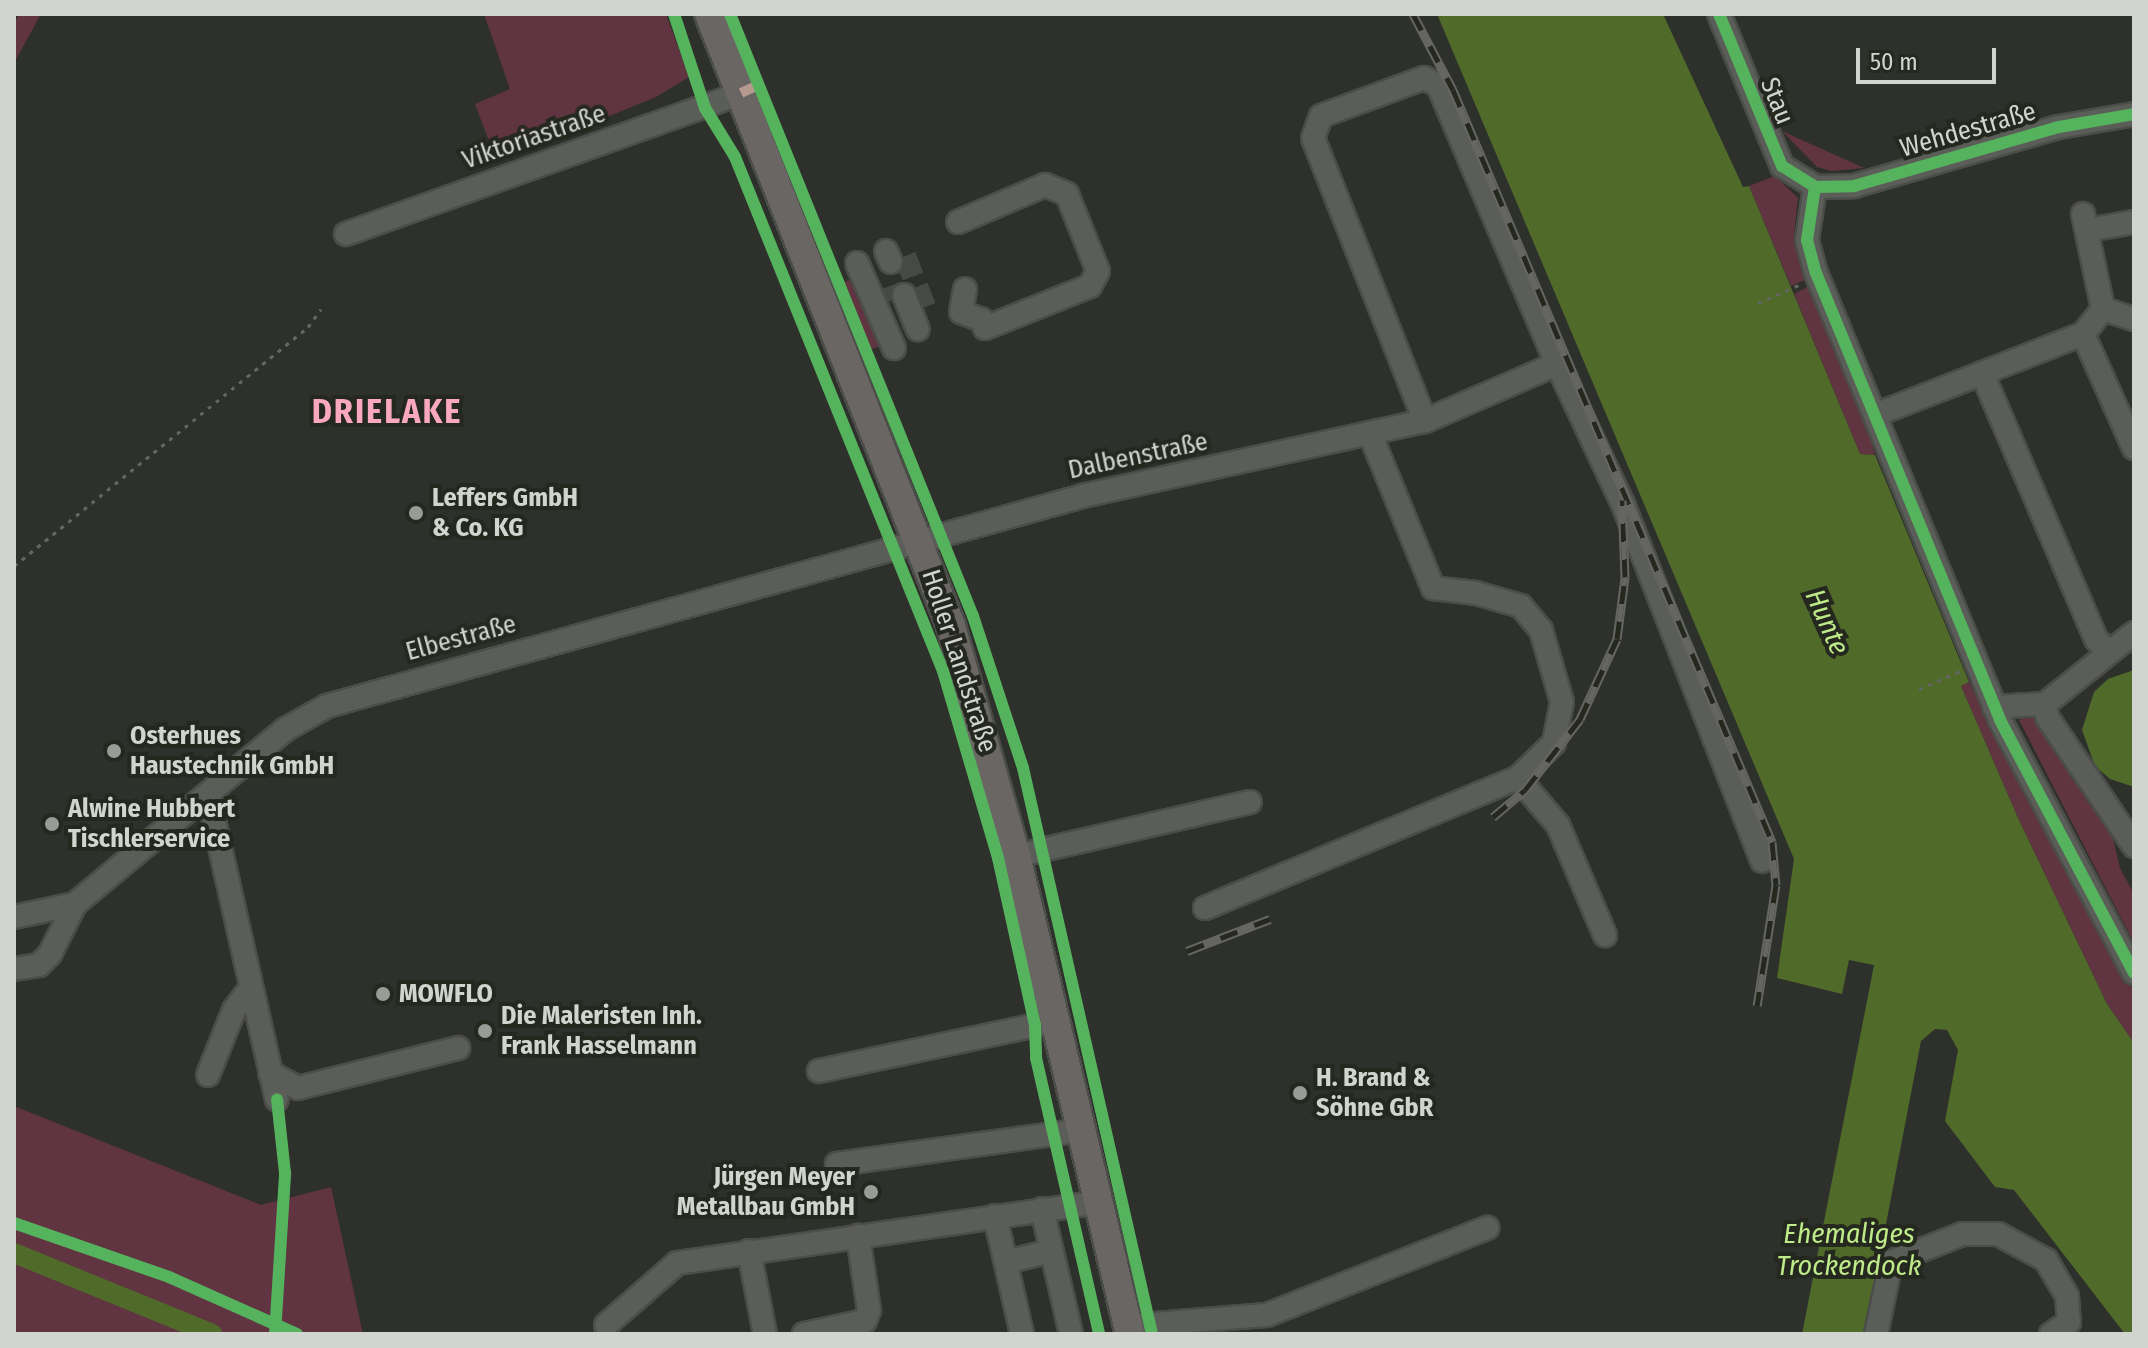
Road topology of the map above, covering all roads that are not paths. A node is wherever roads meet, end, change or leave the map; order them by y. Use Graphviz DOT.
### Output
graph roads {
  1 [pos="709,14"];
  2 [pos="1719,14"];
  3 [pos="741,93"];
  4 [pos="2134,114"];
  5 [pos="1815,187"];
  6 [pos="958,222"];
  7 [pos="2134,222"];
  8 [pos="346,234"];
  9 [pos="884,257"];
  10 [pos="898,297"];
  11 [pos="971,303"];
  12 [pos="2103,309"];
  13 [pos="2134,319"];
  14 [pos="2083,334"];
  15 [pos="1557,364"];
  16 [pos="1982,373"];
  17 [pos="1875,415"];
  18 [pos="1425,421"];
  19 [pos="1370,434"];
  20 [pos="2134,448"];
  21 [pos="920,542"];
  22 [pos="2134,633"];
  23 [pos="2109,652"];
  24 [pos="2045,704"];
  25 [pos="1994,707"];
  26 [pos="1518,778"];
  27 [pos="208,794"];
  28 [pos="1250,802"];
  29 [pos="2134,846"];
  30 [pos="1016,856"];
  31 [pos="1762,861"];
  32 [pos="75,904"];
  33 [pos="1205,908"];
  34 [pos="14,917"];
  35 [pos="1605,935"];
  36 [pos="14,969"];
  37 [pos="2134,973"];
  38 [pos="249,990"];
  39 [pos="1056,1021"];
  40 [pos="458,1048"];
  41 [pos="819,1071"];
  42 [pos="270,1073"];
  43 [pos="208,1075"];
  44 [pos="277,1099"];
  45 [pos="1083,1130"];
  46 [pos="837,1164"];
  47 [pos="1101,1202"];
  48 [pos="1042,1209"];
  49 [pos="995,1216"];
  50 [pos="1487,1228"];
  51 [pos="858,1236"];
  52 [pos="749,1251"];
  53 [pos="1051,1251"];
  54 [pos="1006,1262"];
  55 [pos="606,1325"];
  56 [pos="1130,1330"];
  57 [pos="765,1334"];
  58 [pos="804,1334"];
  59 [pos="1022,1334"];
  60 [pos="1071,1334"];
  61 [pos="1876,1334"];
  62 [pos="2051,1334"];
  1 -- 3 [label="main road, Holler Landstraße"];
  2 -- 5 [label="street, Stau"];
  3 -- 8 [label="street, Viktoriastraße"];
  3 -- 21 [label="main road, Holler Landstraße"];
  4 -- 5 [label="street, Wehdestraße"];
  5 -- 17 [label="street"];
  6 -- 11 [label="street"];
  7 -- 12 [label="street"];
  9 -- 10 [label="street"];
  12 -- 13 [label="street"];
  12 -- 14 [label="street"];
  14 -- 16 [label="street"];
  14 -- 20 [label="street"];
  15 -- 18 [label="street, Dalbenstraße"];
  15 -- 18 [label="street"];
  15 -- 31 [label="street"];
  16 -- 17 [label="street"];
  16 -- 23 [label="street"];
  17 -- 25 [label="street"];
  18 -- 19 [label="street, Dalbenstraße"];
  19 -- 21 [label="street, Dalbenstraße"];
  19 -- 26 [label="street"];
  21 -- 27 [label="street, Elbestraße"];
  21 -- 30 [label="main road, Holler Landstraße"];
  22 -- 23 [label="street"];
  23 -- 24 [label="street"];
  24 -- 25 [label="street"];
  24 -- 29 [label="street"];
  25 -- 37 [label="street"];
  26 -- 33 [label="street"];
  26 -- 35 [label="street"];
  27 -- 32 [label="street, Elbestraße"];
  27 -- 38 [label="street"];
  28 -- 30 [label="street"];
  30 -- 39 [label="main road, Holler Landstraße"];
  32 -- 34 [label="street, Elbestraße"];
  32 -- 36 [label="street, Elbestraße"];
  38 -- 42 [label="street"];
  38 -- 43 [label="street"];
  39 -- 41 [label="street"];
  39 -- 45 [label="main road, Holler Landstraße"];
  40 -- 42 [label="street"];
  42 -- 44 [label="street"];
  45 -- 46 [label="street"];
  45 -- 47 [label="main road, Holler Landstraße"];
  47 -- 48 [label="street"];
  47 -- 56 [label="main road, Holler Landstraße"];
  48 -- 49 [label="street"];
  48 -- 53 [label="street"];
  49 -- 51 [label="street"];
  49 -- 54 [label="street"];
  50 -- 56 [label="street"];
  51 -- 52 [label="street"];
  51 -- 58 [label="street"];
  52 -- 55 [label="street"];
  52 -- 57 [label="street"];
  53 -- 54 [label="street"];
  53 -- 60 [label="street"];
  54 -- 59 [label="street"];
  61 -- 62 [label="street"];
}
